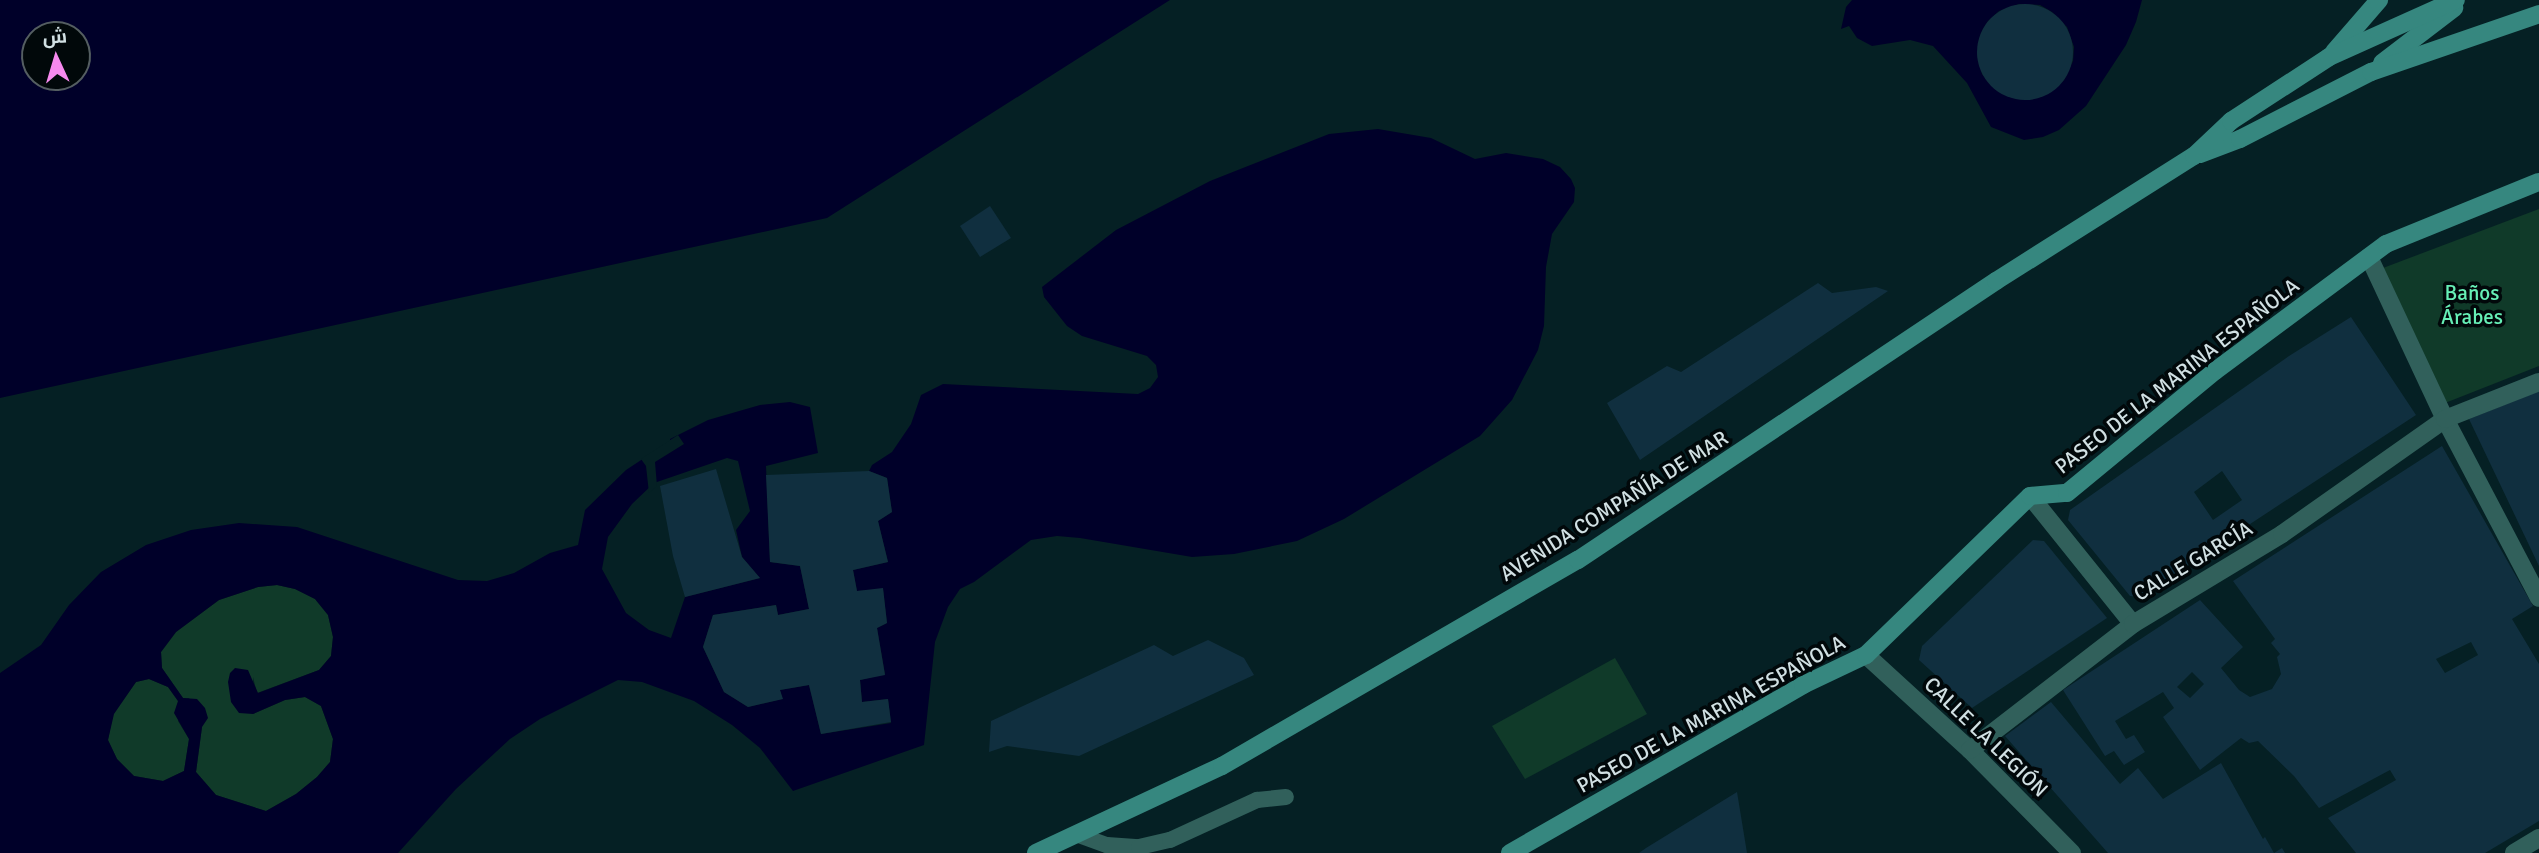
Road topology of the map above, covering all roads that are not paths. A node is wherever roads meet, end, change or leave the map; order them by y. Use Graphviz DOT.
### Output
graph roads {
  1 [pos="2379,0"];
  2 [pos="2456,0"];
  3 [pos="2464,0"];
  4 [pos="2539,14"];
  5 [pos="2329,57"];
  6 [pos="2371,72"];
  7 [pos="2193,156"];
  8 [pos="2539,182"];
  9 [pos="2369,257"];
  10 [pos="2539,382"];
  11 [pos="2445,419"];
  12 [pos="2030,496"];
  13 [pos="2539,598"];
  14 [pos="2133,624"];
  15 [pos="1866,655"];
  16 [pos="1970,750"];
  17 [pos="1286,797"];
  18 [pos="1076,834"];
  19 [pos="2539,838"];
  20 [pos="1036,853"];
  21 [pos="1510,853"];
  22 [pos="2072,853"];
  23 [pos="2514,853"];
  1 -- 5 [label="street"];
  2 -- 5 [label="street, AVENIDA COMPAÑÍA DE MAR"];
  3 -- 6 [label="street"];
  4 -- 6 [label="street, AVENIDA COMPAÑÍA DE MAR"];
  5 -- 7 [label="street, AVENIDA COMPAÑÍA DE MAR"];
  6 -- 7 [label="street, AVENIDA COMPAÑÍA DE MAR"];
  7 -- 18 [label="street, AVENIDA COMPAÑÍA DE MAR"];
  8 -- 9 [label="street, PASEO DE LA MARINA ESPAÑOLA"];
  9 -- 11 [label="street"];
  9 -- 12 [label="street, PASEO DE LA MARINA ESPAÑOLA"];
  10 -- 11 [label="street, CALLE GARCÍA"];
  11 -- 13 [label="street"];
  11 -- 14 [label="street, CALLE GARCÍA"];
  12 -- 14 [label="street"];
  12 -- 15 [label="street, PASEO DE LA MARINA ESPAÑOLA"];
  14 -- 16 [label="street, CALLE GARCÍA"];
  15 -- 16 [label="street, CALLE LA LEGIÓN"];
  15 -- 21 [label="street, PASEO DE LA MARINA ESPAÑOLA"];
  16 -- 22 [label="street, CALLE LA LEGIÓN"];
  17 -- 18 [label="lane"];
  18 -- 20 [label="street, AVENIDA COMPAÑÍA DE MAR"];
  19 -- 23 [label="street"];
}
